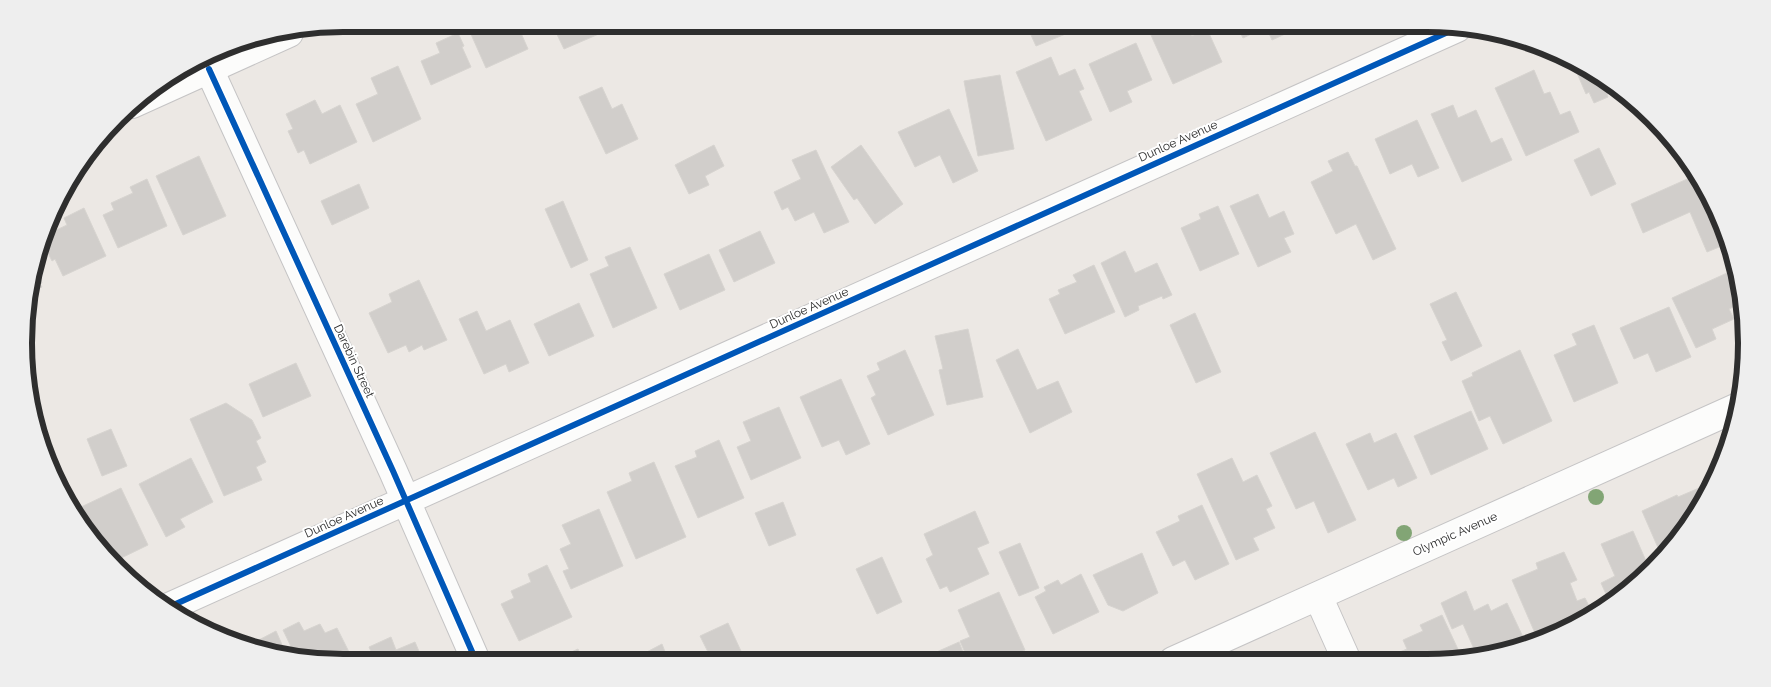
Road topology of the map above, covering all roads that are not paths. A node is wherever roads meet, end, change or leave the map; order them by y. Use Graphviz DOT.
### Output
graph roads {
  1 [pos="1446,33"];
  2 [pos="272,41"];
  3 [pos="209,69"];
  4 [pos="166,89"];
  5 [pos="1732,410"];
  6 [pos="406,502"];
  7 [pos="1318,596"];
  8 [pos="175,604"];
  9 [pos="473,654"];
  10 [pos="1188,654"];
  11 [pos="1344,654"];
  1 -- 6 [label="street, Dunloe Avenue"];
  2 -- 3 [label="street"];
  3 -- 4 [label="street"];
  3 -- 6 [label="street, Darebin Street"];
  5 -- 7 [label="street, Olympic Avenue"];
  6 -- 8 [label="street, Dunloe Avenue"];
  6 -- 9 [label="street, Darebin Street"];
  7 -- 10 [label="street, Olympic Avenue"];
  7 -- 11 [label="street"];
}
